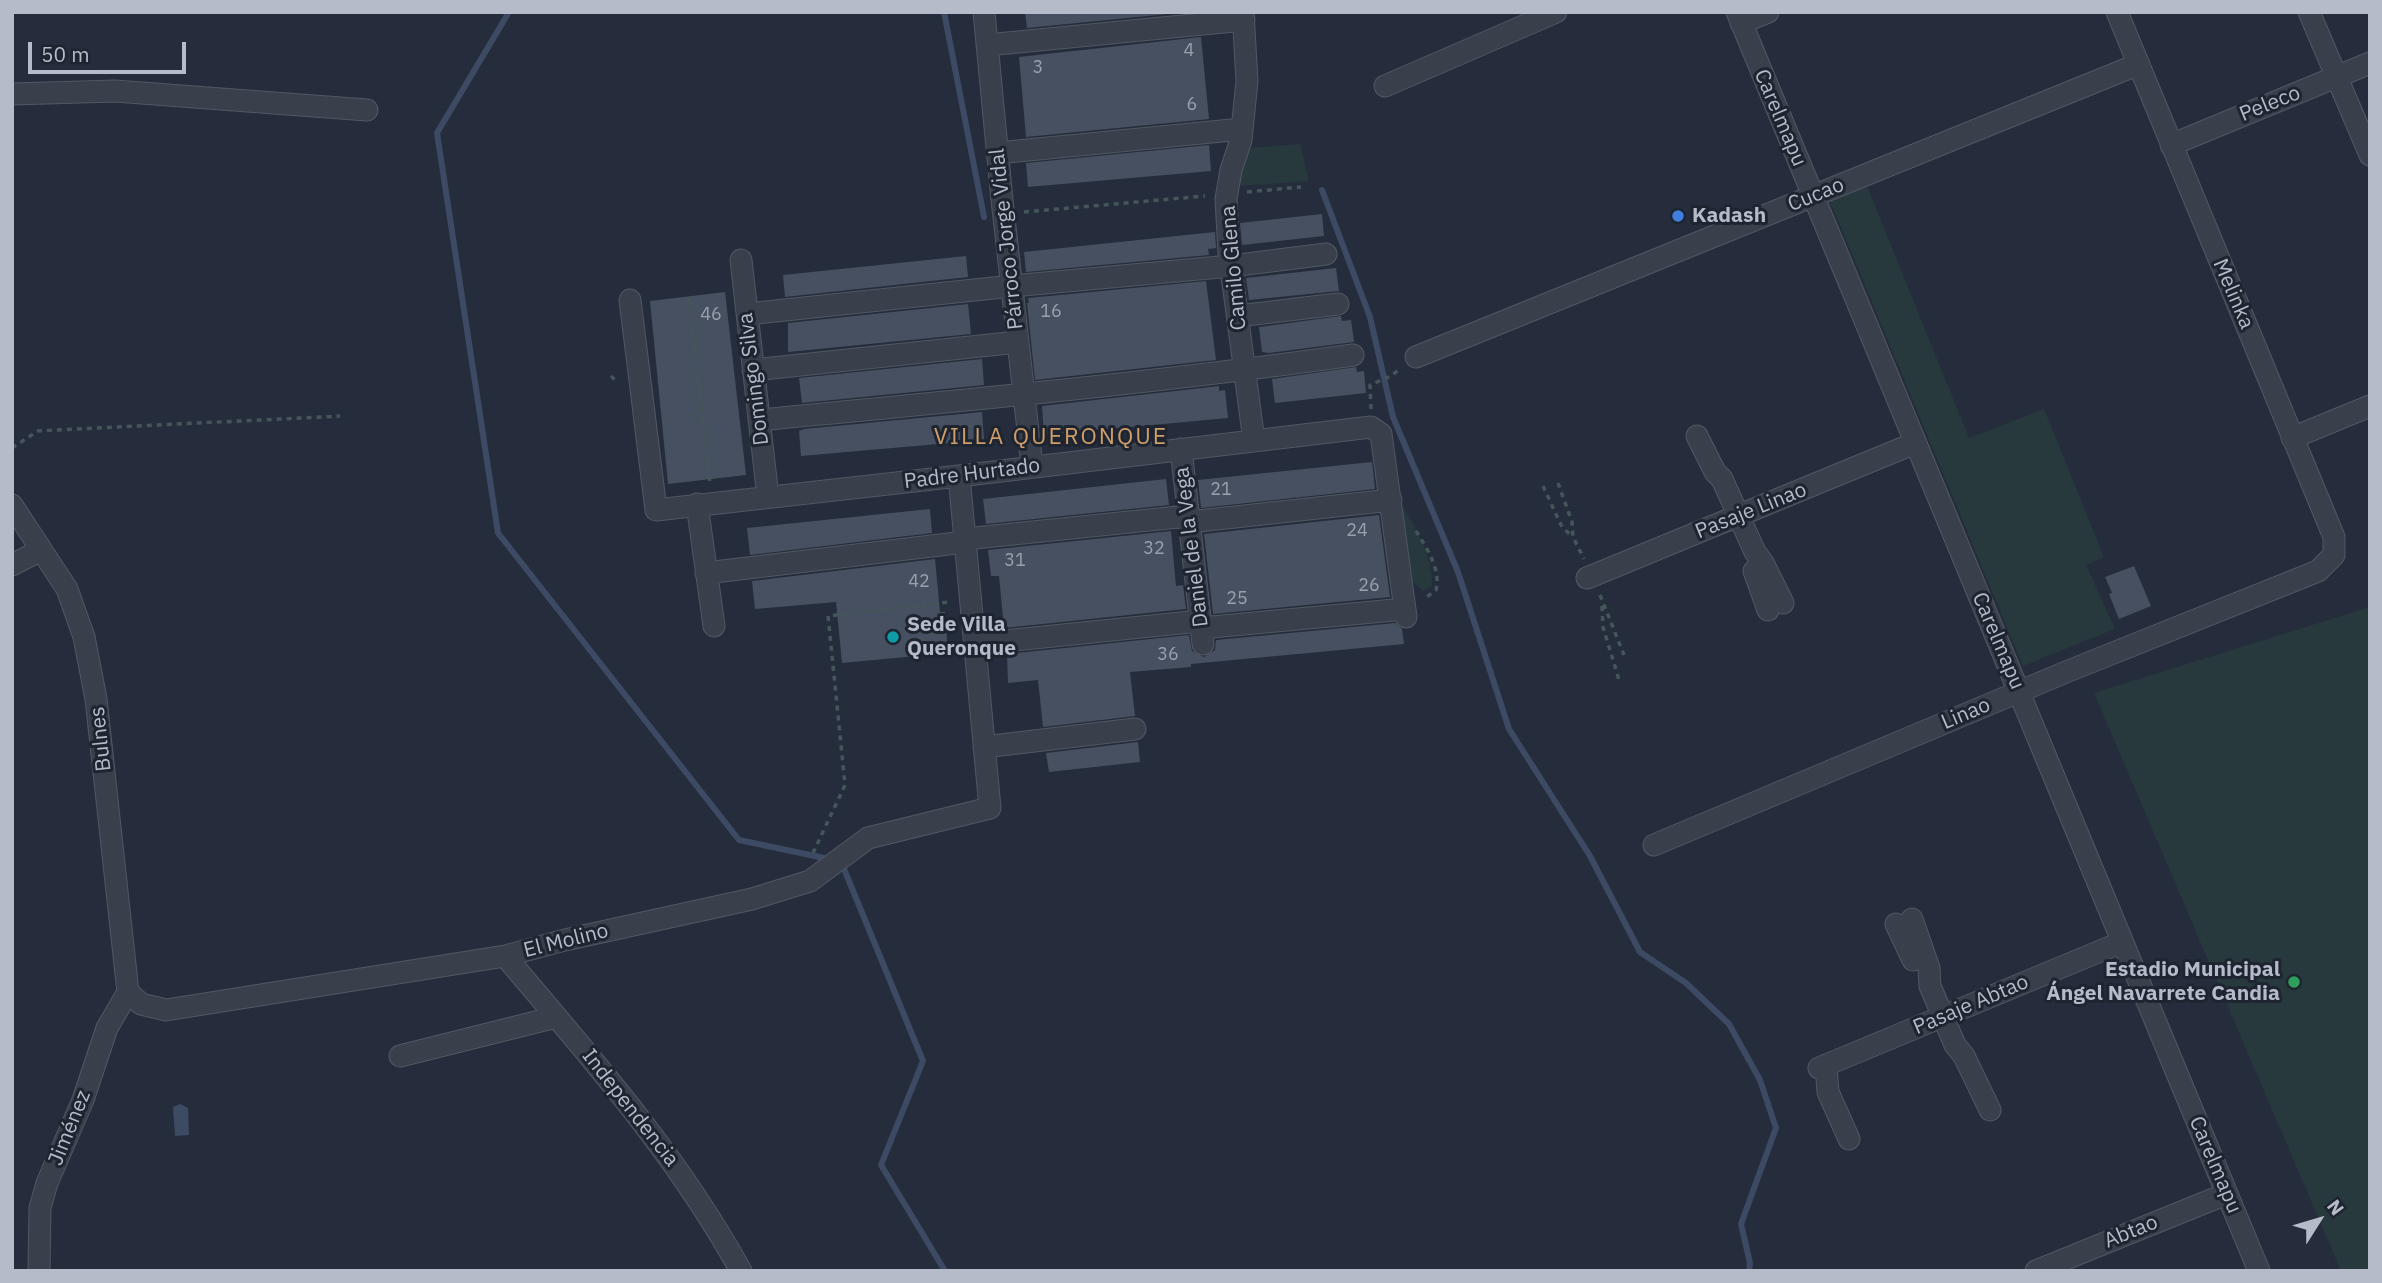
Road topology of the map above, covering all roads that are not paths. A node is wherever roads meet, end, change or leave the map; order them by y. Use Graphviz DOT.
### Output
graph roads {
  1 [pos="984,12"];
  2 [pos="1556,12"];
  3 [pos="1768,12"];
  4 [pos="2117,12"];
  5 [pos="2309,12"];
  6 [pos="2322,12"];
  7 [pos="1244,16"];
  8 [pos="1739,18"];
  9 [pos="987,45"];
  10 [pos="2370,63"];
  11 [pos="2138,64"];
  12 [pos="2342,74"];
  13 [pos="1385,86"];
  14 [pos="12,94"];
  15 [pos="367,110"];
  16 [pos="2370,128"];
  17 [pos="1242,129"];
  18 [pos="2171,145"];
  19 [pos="997,153"];
  20 [pos="2370,155"];
  21 [pos="1813,196"];
  22 [pos="1326,254"];
  23 [pos="741,260"];
  24 [pos="1231,266"];
  25 [pos="1012,286"];
  26 [pos="630,300"];
  27 [pos="1338,304"];
  28 [pos="747,314"];
  29 [pos="1238,316"];
  30 [pos="1018,342"];
  31 [pos="1353,355"];
  32 [pos="1416,357"];
  33 [pos="753,370"];
  34 [pos="1245,371"];
  35 [pos="1024,396"];
  36 [pos="2370,406"];
  37 [pos="759,419"];
  38 [pos="1703,433"];
  39 [pos="2292,438"];
  40 [pos="1254,441"];
  41 [pos="1915,443"];
  42 [pos="1181,449"];
  43 [pos="1032,466"];
  44 [pos="959,477"];
  45 [pos="768,497"];
  46 [pos="1391,500"];
  47 [pos="704,503"];
  48 [pos="12,505"];
  49 [pos="1740,516"];
  50 [pos="1189,519"];
  51 [pos="965,540"];
  52 [pos="41,550"];
  53 [pos="12,565"];
  54 [pos="2318,571"];
  55 [pos="706,573"];
  56 [pos="1590,577"];
  57 [pos="1775,607"];
  58 [pos="713,626"];
  59 [pos="1201,631"];
  60 [pos="975,644"];
  61 [pos="2018,692"];
  62 [pos="1135,729"];
  63 [pos="984,747"];
  64 [pos="1654,845"];
  65 [pos="1904,921"];
  66 [pos="2122,942"];
  67 [pos="505,957"];
  68 [pos="128,992"];
  69 [pos="556,1017"];
  70 [pos="1943,1017"];
  71 [pos="400,1056"];
  72 [pos="1983,1113"];
  73 [pos="1849,1139"];
  74 [pos="2227,1194"];
  75 [pos="2061,1266"];
  76 [pos="39,1271"];
  77 [pos="741,1271"];
  78 [pos="2036,1271"];
  79 [pos="2259,1271"];
  1 -- 9 [label="street, Párroco Jorge Vidal"];
  2 -- 13 [label="street"];
  3 -- 8 [label="street"];
  4 -- 11 [label="street, Melinka"];
  5 -- 12 [label="street"];
  6 -- 12 [label="street"];
  7 -- 9 [label="street"];
  7 -- 17 [label="street, Camilo Glena"];
  8 -- 21 [label="street, Carelmapu"];
  9 -- 19 [label="street, Párroco Jorge Vidal"];
  10 -- 12 [label="street, Peleco"];
  11 -- 18 [label="street, Melinka"];
  11 -- 21 [label="street, Cucao"];
  12 -- 16 [label="street"];
  12 -- 18 [label="street, Peleco"];
  12 -- 20 [label="street"];
  14 -- 15 [label="street"];
  17 -- 19 [label="street"];
  17 -- 24 [label="street, Camilo Glena"];
  18 -- 39 [label="street, Melinka"];
  19 -- 25 [label="street, Párroco Jorge Vidal"];
  21 -- 32 [label="street, Cucao"];
  21 -- 41 [label="street, Carelmapu"];
  22 -- 24 [label="street"];
  23 -- 28 [label="street, Domingo Silva"];
  24 -- 25 [label="street"];
  24 -- 29 [label="street, Camilo Glena"];
  25 -- 28 [label="street"];
  25 -- 30 [label="street, Párroco Jorge Vidal"];
  26 -- 47 [label="street, Padre Hurtado"];
  27 -- 29 [label="street"];
  28 -- 33 [label="street, Domingo Silva"];
  29 -- 34 [label="street, Camilo Glena"];
  30 -- 33 [label="street"];
  30 -- 35 [label="street, Párroco Jorge Vidal"];
  31 -- 34 [label="street"];
  33 -- 37 [label="street, Domingo Silva"];
  34 -- 35 [label="street"];
  34 -- 40 [label="street, Camilo Glena"];
  35 -- 37 [label="street"];
  35 -- 43 [label="street, Párroco Jorge Vidal"];
  36 -- 39 [label="street"];
  37 -- 45 [label="street, Domingo Silva"];
  38 -- 49 [label="street"];
  39 -- 54 [label="street, Melinka"];
  40 -- 42 [label="street, Padre Hurtado"];
  40 -- 46 [label="street, Padre Hurtado"];
  41 -- 49 [label="street, Pasaje Linao"];
  41 -- 61 [label="street, Carelmapu"];
  42 -- 43 [label="street, Padre Hurtado"];
  42 -- 50 [label="street, Daniel de la Vega"];
  43 -- 44 [label="street, Padre Hurtado"];
  44 -- 45 [label="street, Padre Hurtado"];
  44 -- 51 [label="street"];
  45 -- 47 [label="street, Padre Hurtado"];
  46 -- 50 [label="street"];
  46 -- 59 [label="street"];
  47 -- 55 [label="street"];
  48 -- 52 [label="street, Bulnes"];
  49 -- 56 [label="street, Pasaje Linao"];
  49 -- 57 [label="street"];
  50 -- 51 [label="street"];
  50 -- 59 [label="street, Daniel de la Vega"];
  51 -- 55 [label="street"];
  51 -- 60 [label="street"];
  52 -- 53 [label="street"];
  52 -- 68 [label="street, Bulnes"];
  54 -- 61 [label="street, Linao"];
  55 -- 58 [label="street"];
  59 -- 60 [label="street"];
  60 -- 63 [label="street"];
  61 -- 64 [label="street, Linao"];
  61 -- 66 [label="street, Carelmapu"];
  62 -- 63 [label="street"];
  63 -- 67 [label="street, El Molino"];
  65 -- 70 [label="street"];
  66 -- 70 [label="street, Pasaje Abtao"];
  66 -- 74 [label="street, Carelmapu"];
  67 -- 68 [label="street, El Molino"];
  67 -- 69 [label="street, Independencia"];
  68 -- 76 [label="street, Jiménez"];
  69 -- 71 [label="street"];
  69 -- 77 [label="street, Independencia"];
  70 -- 72 [label="street"];
  70 -- 73 [label="street, Pasaje Abtao"];
  74 -- 75 [label="street, Abtao"];
  74 -- 79 [label="street, Carelmapu"];
  75 -- 78 [label="street, Abtao"];
}
